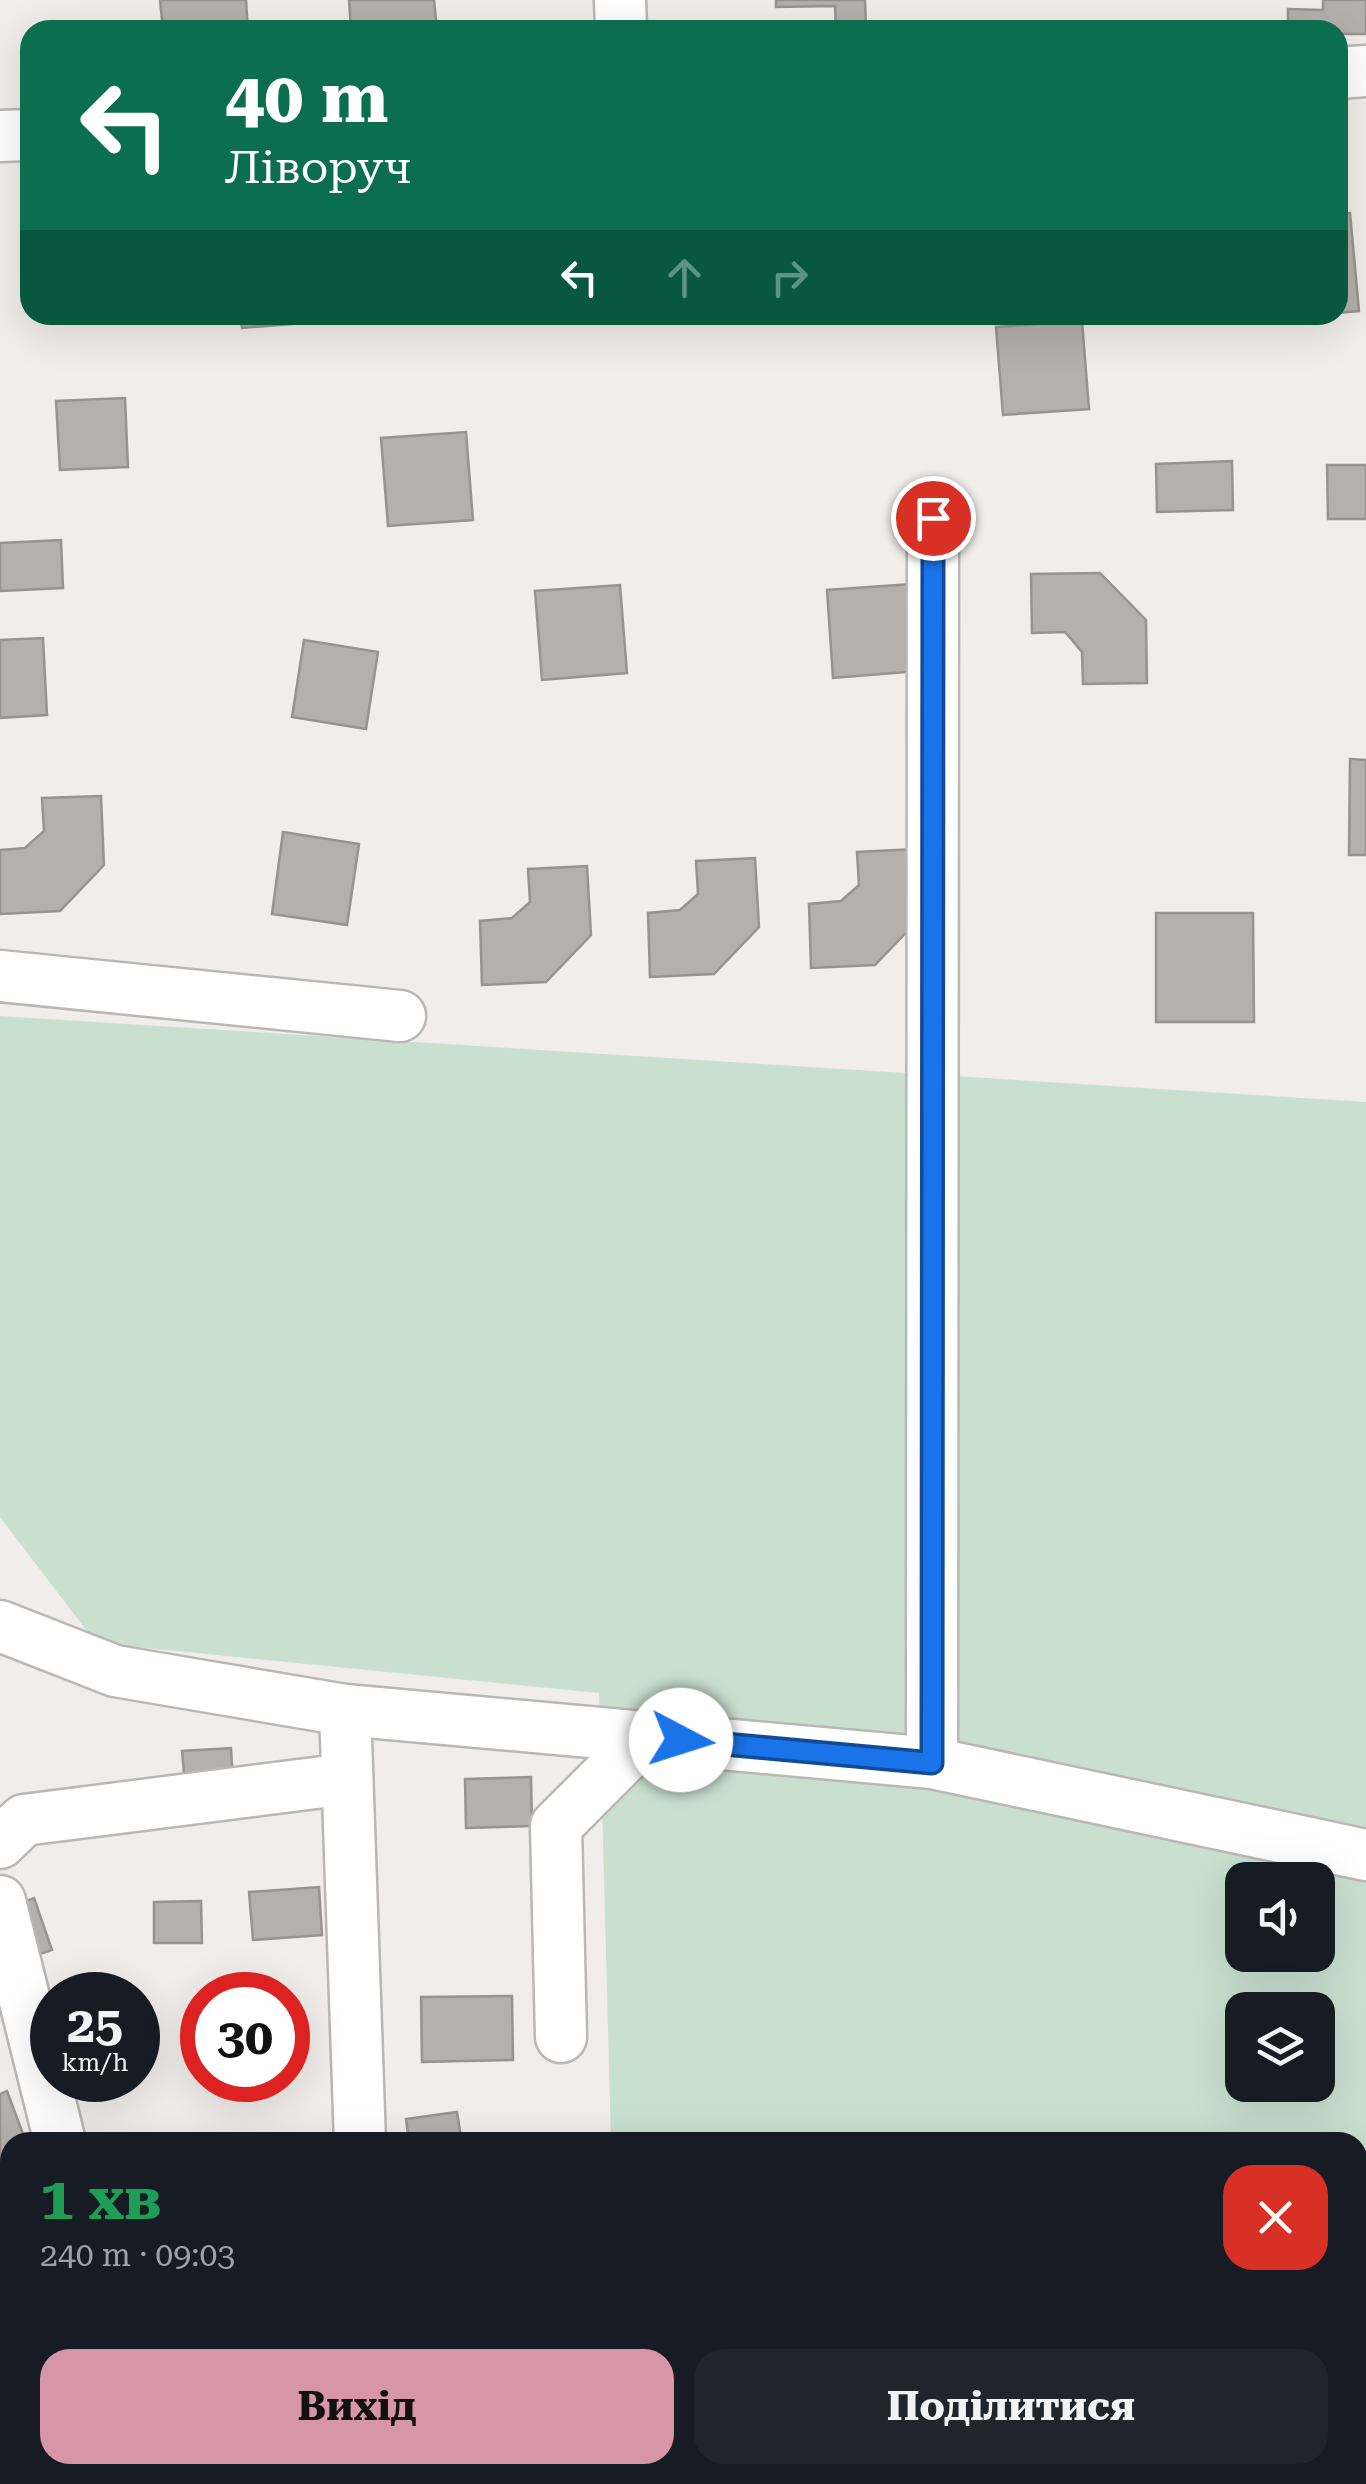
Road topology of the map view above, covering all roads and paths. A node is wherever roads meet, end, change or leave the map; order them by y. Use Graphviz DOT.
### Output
graph roads {
  1 [pos="933,518"];
  2 [pos="0,976"];
  3 [pos="400,1016"];
  4 [pos="0,1626"];
  5 [pos="346,1710"];
  6 [pos="645,1737"];
  7 [pos="932,1763"];
  8 [pos="348,1779"];
  9 [pos="0,1843"];
  10 [pos="1366,1855"];
  11 [pos="0,1901"];
  12 [pos="561,2037"];
  13 [pos="58,2132"];
  14 [pos="360,2132"];
  1 -- 7 [label="street"];
  2 -- 3 [label="street"];
  4 -- 5 [label="street"];
  5 -- 6 [label="street"];
  5 -- 8 [label="street"];
  6 -- 7 [label="street"];
  6 -- 12 [label="street"];
  7 -- 10 [label="street"];
  8 -- 9 [label="street"];
  8 -- 14 [label="street"];
  11 -- 13 [label="street"];
}
